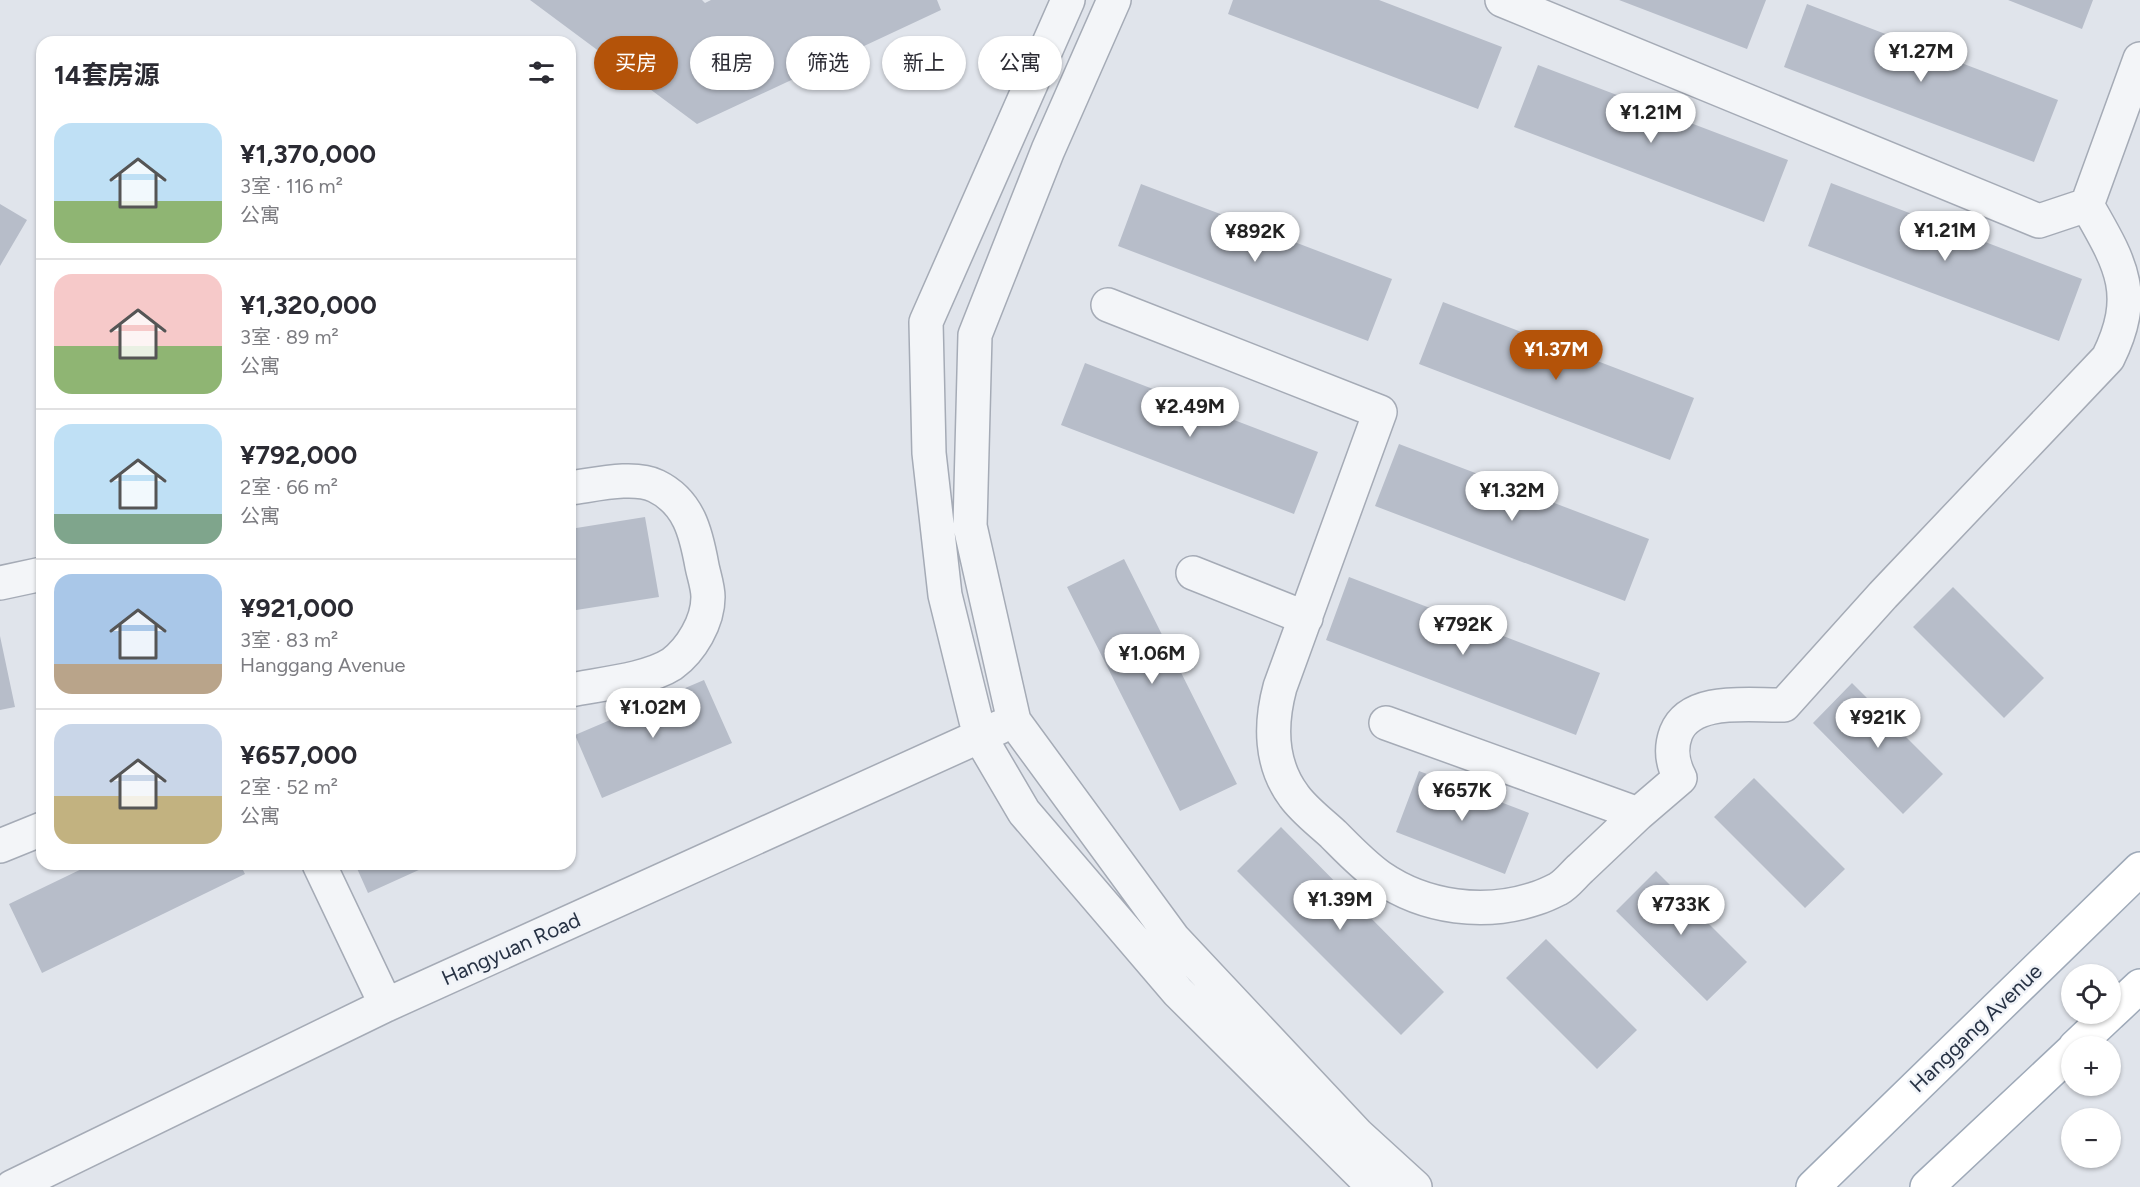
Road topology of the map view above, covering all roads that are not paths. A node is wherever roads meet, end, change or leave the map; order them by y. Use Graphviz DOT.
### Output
graph roads {
  1 [pos="1068,0"];
  2 [pos="1114,0"];
  3 [pos="1502,0"];
  4 [pos="2140,59"];
  5 [pos="2087,205"];
  6 [pos="1108,305"];
  7 [pos="576,487"];
  8 [pos="1193,573"];
  9 [pos="36,575"];
  10 [pos="0,583"];
  11 [pos="1306,618"];
  12 [pos="576,689"];
  13 [pos="1014,721"];
  14 [pos="1386,723"];
  15 [pos="980,737"];
  16 [pos="1638,814"];
  17 [pos="36,831"];
  18 [pos="0,846"];
  19 [pos="2140,869"];
  20 [pos="322,870"];
  21 [pos="2140,986"];
  22 [pos="2121,1004"];
  23 [pos="386,1005"];
  24 [pos="2099,1024"];
  25 [pos="2087,1036"];
  26 [pos="2061,1061"];
  27 [pos="12,1187"];
  28 [pos="1374,1187"];
  29 [pos="1415,1187"];
  30 [pos="1813,1187"];
  31 [pos="1927,1187"];
  1 -- 15 [label="street"];
  2 -- 13 [label="street"];
  3 -- 5 [label="street"];
  4 -- 5 [label="street"];
  5 -- 16 [label="street"];
  6 -- 11 [label="street"];
  7 -- 12 [label="street"];
  8 -- 11 [label="street"];
  9 -- 10 [label="street"];
  11 -- 16 [label="street"];
  13 -- 15 [label="street, Hangyuan Road"];
  13 -- 29 [label="street"];
  14 -- 16 [label="street"];
  15 -- 23 [label="street, Hangyuan Road"];
  15 -- 28 [label="street"];
  17 -- 18 [label="street"];
  19 -- 30 [label="main road, Hanggang Avenue"];
  20 -- 23 [label="street"];
  21 -- 22 [label="main road"];
  23 -- 27 [label="street, Hangyuan Road"];
  24 -- 25 [label="main road"];
  26 -- 31 [label="main road"];
}
